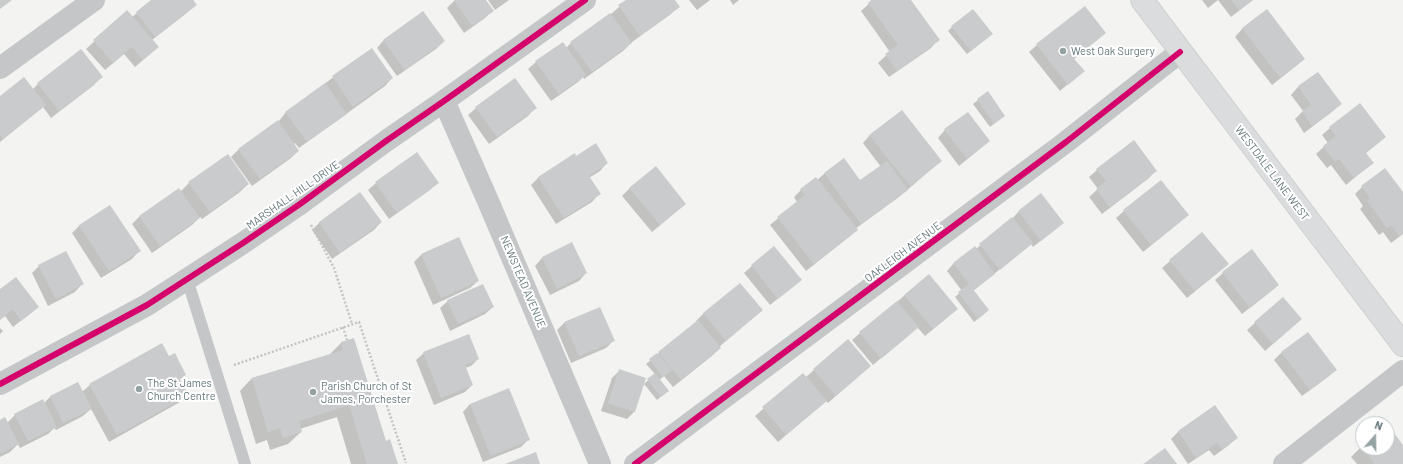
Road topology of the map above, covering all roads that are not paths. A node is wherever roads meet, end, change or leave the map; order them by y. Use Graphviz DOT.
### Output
graph roads {
  1 [pos="94,0"];
  2 [pos="585,0"];
  3 [pos="1142,0"];
  4 [pos="1180,52"];
  5 [pos="0,68"];
  6 [pos="444,101"];
  7 [pos="187,279"];
  8 [pos="1400,338"];
  9 [pos="1403,371"];
  10 [pos="0,384"];
  11 [pos="246,464"];
  12 [pos="600,464"];
  13 [pos="635,464"];
  14 [pos="1284,464"];
  1 -- 5 [label="street"];
  2 -- 6 [label="street, MARSHALL HILL DRIVE"];
  3 -- 4 [label="street, WESTDALE LANE WEST"];
  4 -- 8 [label="street, WESTDALE LANE WEST"];
  4 -- 13 [label="street, OAKLEIGH AVENUE"];
  6 -- 7 [label="street, MARSHALL HILL DRIVE"];
  6 -- 12 [label="street, NEWSTEAD AVENUE"];
  7 -- 10 [label="street, MARSHALL HILL DRIVE"];
  7 -- 11 [label="lane"];
  9 -- 14 [label="street"];
}
